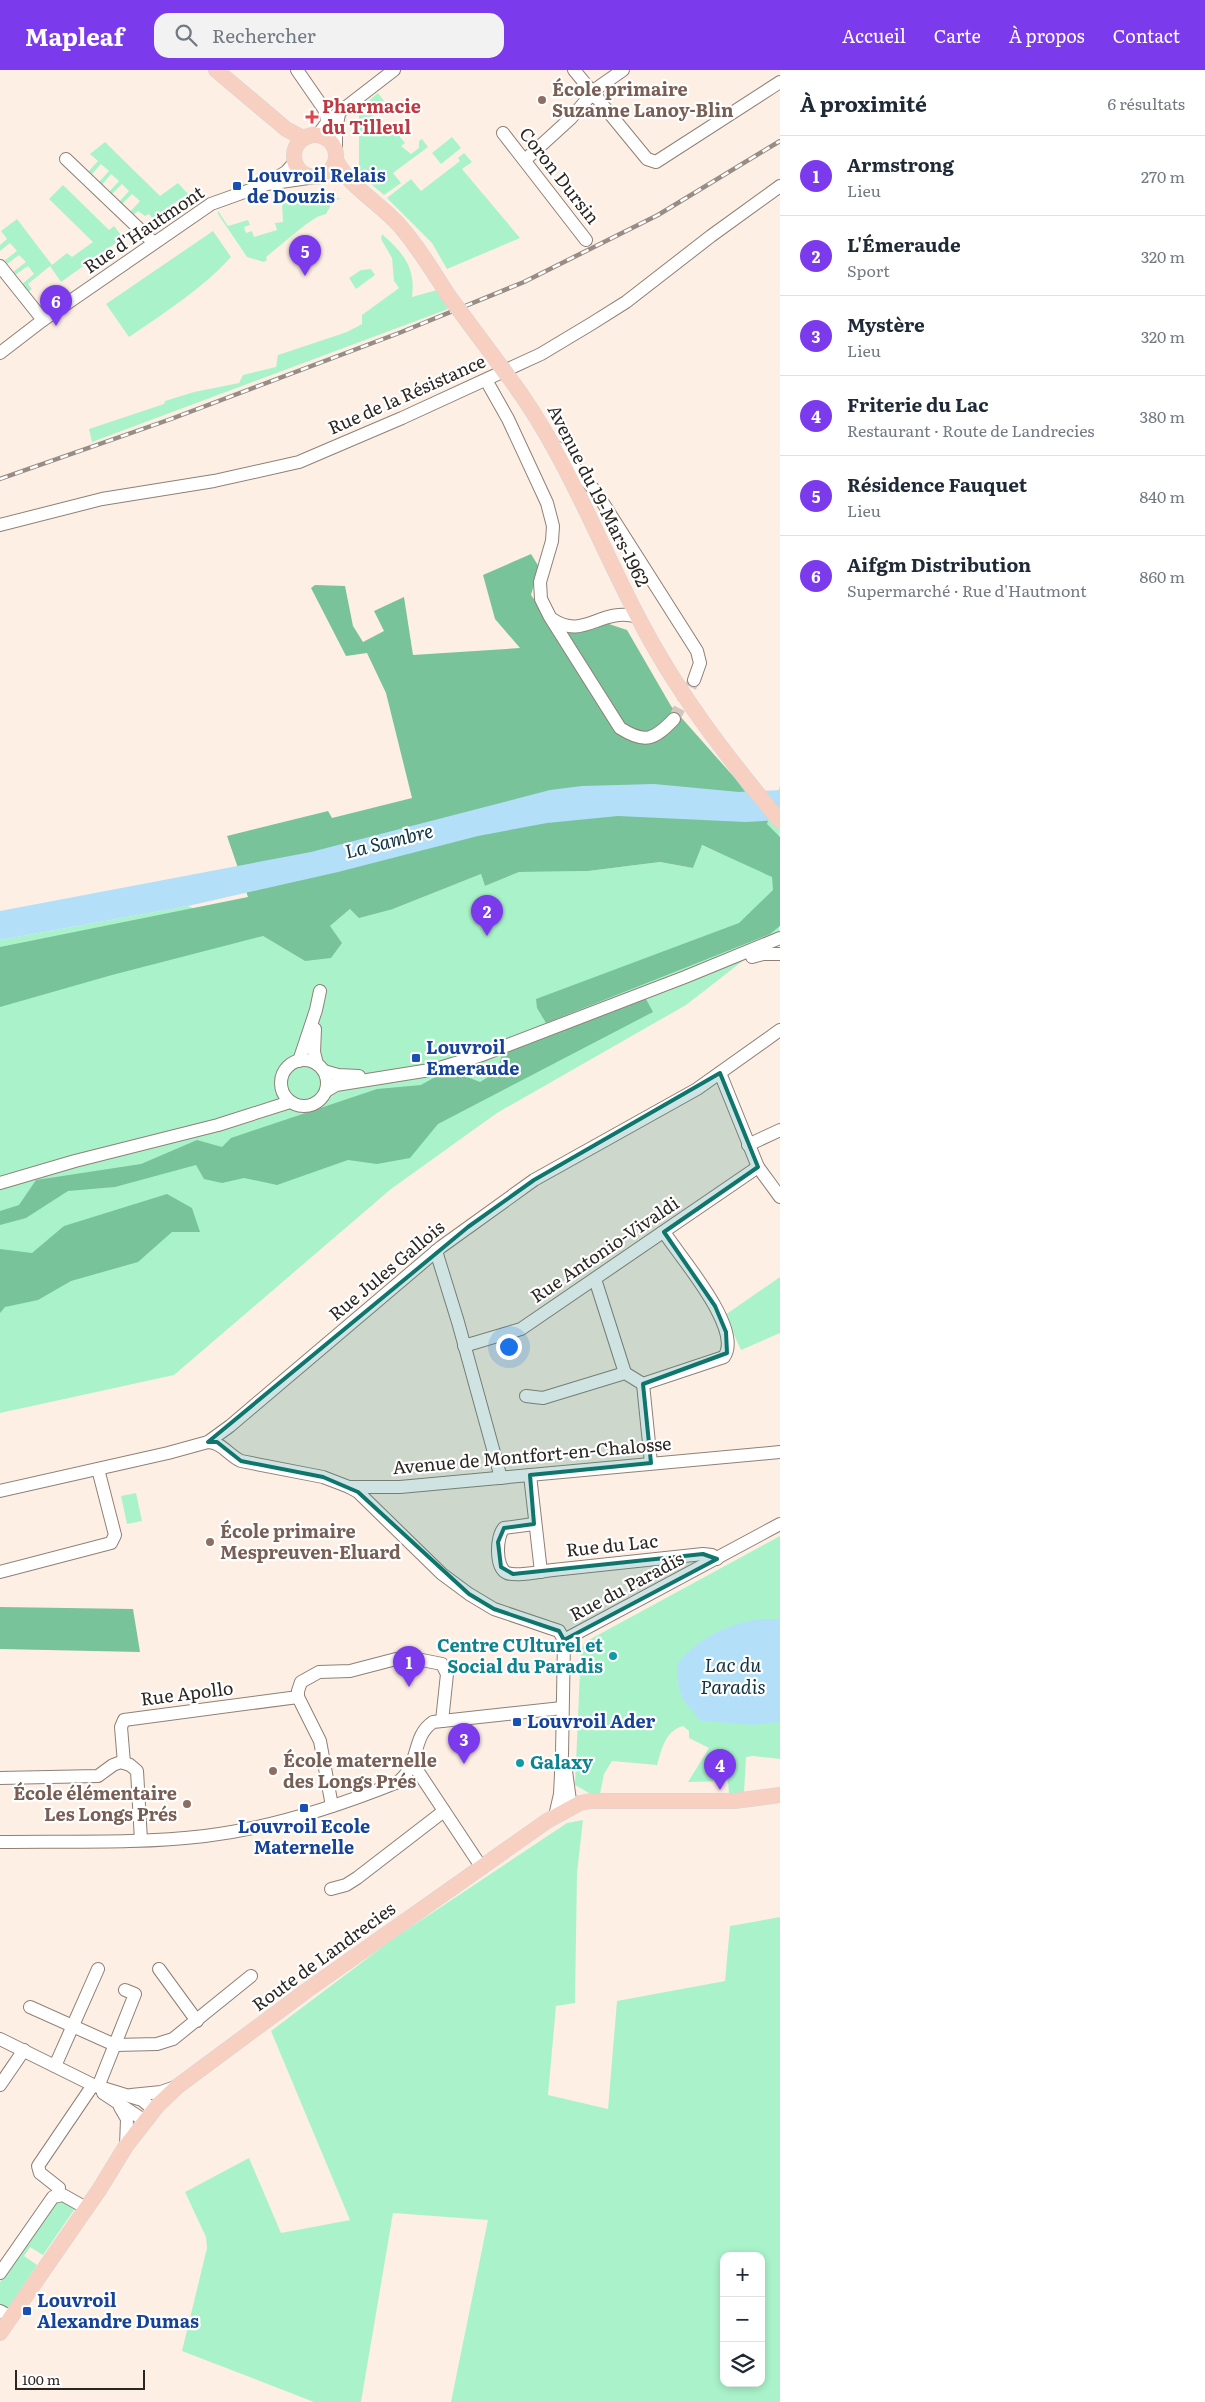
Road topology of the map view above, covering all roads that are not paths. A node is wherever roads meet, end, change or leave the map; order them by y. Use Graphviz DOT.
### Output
graph roads {
  1 [pos="216,70"];
  2 [pos="298,70"];
  3 [pos="394,70"];
  4 [pos="574,70"];
  5 [pos="623,70"];
  6 [pos="780,82"];
  7 [pos="595,95"];
  8 [pos="331,115"];
  9 [pos="286,129"];
  10 [pos="503,133"];
  11 [pos="311,136"];
  12 [pos="294,157"];
  13 [pos="336,157"];
  14 [pos="66,160"];
  15 [pos="525,160"];
  16 [pos="320,176"];
  17 [pos="266,184"];
  18 [pos="780,186"];
  19 [pos="586,240"];
  20 [pos="154,243"];
  21 [pos="417,248"];
  22 [pos="0,266"];
  23 [pos="43,320"];
  24 [pos="0,353"];
  25 [pos="486,380"];
  26 [pos="552,442"];
  27 [pos="0,525"];
  28 [pos="624,589"];
  29 [pos="613,614"];
  30 [pos="550,617"];
  31 [pos="638,618"];
  32 [pos="694,680"];
  33 [pos="674,719"];
  34 [pos="780,821"];
  35 [pos="780,938"];
  36 [pos="780,954"];
  37 [pos="685,977"];
  38 [pos="320,991"];
  39 [pos="316,1010"];
  40 [pos="780,1030"];
  41 [pos="299,1061"];
  42 [pos="320,1067"];
  43 [pos="720,1073"];
  44 [pos="379,1077"];
  45 [pos="281,1087"];
  46 [pos="326,1091"];
  47 [pos="290,1102"];
  48 [pos="252,1114"];
  49 [pos="780,1130"];
  50 [pos="748,1145"];
  51 [pos="758,1167"];
  52 [pos="0,1183"];
  53 [pos="780,1197"];
  54 [pos="664,1232"];
  55 [pos="436,1250"];
  56 [pos="596,1279"];
  57 [pos="464,1346"];
  58 [pos="625,1374"];
  59 [pos="643,1384"];
  60 [pos="526,1396"];
  61 [pos="208,1442"];
  62 [pos="780,1452"];
  63 [pos="651,1463"];
  64 [pos="98,1469"];
  65 [pos="530,1475"];
  66 [pos="501,1478"];
  67 [pos="349,1487"];
  68 [pos="0,1491"];
  69 [pos="534,1524"];
  70 [pos="780,1524"];
  71 [pos="716,1559"];
  72 [pos="0,1572"];
  73 [pos="540,1572"];
  74 [pos="564,1640"];
  75 [pos="298,1697"];
  76 [pos="562,1708"];
  77 [pos="442,1721"];
  78 [pos="562,1754"];
  79 [pos="124,1763"];
  80 [pos="413,1764"];
  81 [pos="0,1778"];
  82 [pos="569,1783"];
  83 [pos="780,1795"];
  84 [pos="592,1801"];
  85 [pos="332,1806"];
  86 [pos="571,1808"];
  87 [pos="444,1811"];
  88 [pos="555,1816"];
  89 [pos="141,1840"];
  90 [pos="0,1842"];
  91 [pos="482,1868"];
  92 [pos="330,1889"];
  93 [pos="98,1969"];
  94 [pos="159,1970"];
  95 [pos="251,1976"];
  96 [pos="125,1990"];
  97 [pos="30,2007"];
  98 [pos="197,2021"];
  99 [pos="74,2027"];
  100 [pos="0,2039"];
  101 [pos="115,2046"];
  102 [pos="24,2050"];
  103 [pos="55,2066"];
  104 [pos="0,2085"];
  105 [pos="95,2086"];
  106 [pos="178,2086"];
  107 [pos="123,2099"];
  108 [pos="150,2115"];
  109 [pos="126,2146"];
  110 [pos="58,2194"];
  111 [pos="86,2208"];
  112 [pos="0,2273"];
  113 [pos="6,2314"];
  114 [pos="0,2333"];
  1 -- 9 [label="main road"];
  2 -- 8 [label="street"];
  3 -- 8 [label="street"];
  4 -- 7 [label="street"];
  5 -- 7 [label="street"];
  6 -- 7 [label="street"];
  7 -- 15 [label="street"];
  8 -- 11 [label="street"];
  8 -- 13 [label="street"];
  9 -- 11 [label="main road"];
  9 -- 12 [label="main road"];
  10 -- 15 [label="street, Coron Dursin"];
  11 -- 12 [label="main road"];
  11 -- 13 [label="main road"];
  12 -- 16 [label="main road"];
  12 -- 17 [label="street"];
  13 -- 16 [label="main road"];
  13 -- 21 [label="main road"];
  14 -- 20 [label="street"];
  15 -- 19 [label="street, Coron Dursin"];
  16 -- 17 [label="street"];
  16 -- 21 [label="main road"];
  17 -- 20 [label="street, Rue d'Hautmont"];
  18 -- 25 [label="street, Rue de la Résistance"];
  20 -- 23 [label="street, Rue d'Hautmont"];
  21 -- 26 [label="main road, Avenue du 19-Mars-1962, bridge"];
  22 -- 23 [label="street"];
  23 -- 24 [label="street, Rue d'Hautmont"];
  25 -- 27 [label="street, Rue de la Résistance"];
  25 -- 30 [label="street"];
  26 -- 28 [label="main road, Avenue du 19-Mars-1962"];
  26 -- 32 [label="street"];
  28 -- 29 [label="street"];
  28 -- 31 [label="main road, Avenue du 19-Mars-1962"];
  29 -- 30 [label="street"];
  29 -- 31 [label="street"];
  30 -- 33 [label="street"];
  31 -- 34 [label="main road, Avenue du 19-Mars-1962"];
  35 -- 37 [label="street"];
  36 -- 37 [label="street"];
  37 -- 44 [label="street"];
  38 -- 39 [label="street"];
  39 -- 41 [label="street"];
  39 -- 42 [label="street"];
  40 -- 43 [label="street, Rue Jules Gallois"];
  41 -- 42 [label="street"];
  41 -- 45 [label="street"];
  42 -- 44 [label="street"];
  42 -- 46 [label="street"];
  43 -- 50 [label="street"];
  43 -- 55 [label="street, Rue Jules Gallois"];
  44 -- 46 [label="street"];
  45 -- 47 [label="street"];
  45 -- 48 [label="street"];
  46 -- 47 [label="street"];
  47 -- 48 [label="street"];
  48 -- 52 [label="street"];
  49 -- 50 [label="street"];
  50 -- 51 [label="street"];
  51 -- 53 [label="street"];
  51 -- 54 [label="street, Rue Antonio-Vivaldi"];
  54 -- 56 [label="street, Rue Antonio-Vivaldi"];
  54 -- 59 [label="street"];
  55 -- 57 [label="street"];
  55 -- 61 [label="street, Rue Jules Gallois"];
  56 -- 57 [label="street, Rue Antonio-Vivaldi"];
  56 -- 58 [label="street"];
  57 -- 66 [label="street"];
  58 -- 59 [label="street"];
  58 -- 60 [label="street"];
  59 -- 63 [label="street"];
  61 -- 64 [label="street, Rue Jules Gallois"];
  61 -- 67 [label="street, Avenue de Montfort-en-Chalosse"];
  62 -- 63 [label="street, Avenue de Montfort-en-Chalosse"];
  63 -- 65 [label="street, Avenue de Montfort-en-Chalosse"];
  64 -- 68 [label="street, Rue Jules Gallois"];
  64 -- 72 [label="street"];
  65 -- 66 [label="street, Avenue de Montfort-en-Chalosse"];
  65 -- 69 [label="street"];
  66 -- 67 [label="street, Avenue de Montfort-en-Chalosse"];
  67 -- 74 [label="street"];
  69 -- 73 [label="street"];
  69 -- 73 [label="street, Rue du Lac"];
  70 -- 71 [label="street, Rue du Paradis"];
  71 -- 73 [label="street, Rue du Lac"];
  71 -- 74 [label="street, Rue du Paradis"];
  74 -- 76 [label="street, Rue du Paradis"];
  75 -- 77 [label="street"];
  75 -- 79 [label="street, Rue Apollo"];
  75 -- 85 [label="street"];
  76 -- 77 [label="street"];
  76 -- 78 [label="street, Rue du Paradis"];
  77 -- 80 [label="street"];
  78 -- 82 [label="street, Rue du Paradis"];
  78 -- 88 [label="street, Rue du Paradis"];
  79 -- 81 [label="street"];
  79 -- 89 [label="street"];
  80 -- 85 [label="street"];
  80 -- 87 [label="street"];
  82 -- 84 [label="street"];
  82 -- 86 [label="street, Rue du Paradis"];
  83 -- 84 [label="main road, Route de Landrecies"];
  84 -- 86 [label="main road, Route de Landrecies"];
  85 -- 89 [label="street"];
  86 -- 88 [label="main road, Route de Landrecies"];
  87 -- 91 [label="street"];
  87 -- 92 [label="street"];
  88 -- 91 [label="main road, Route de Landrecies"];
  89 -- 90 [label="street"];
  91 -- 106 [label="main road, Route de Landrecies"];
  93 -- 99 [label="street"];
  94 -- 98 [label="street"];
  95 -- 98 [label="street"];
  96 -- 101 [label="street"];
  97 -- 99 [label="street"];
  98 -- 101 [label="street"];
  99 -- 101 [label="street"];
  99 -- 103 [label="street"];
  100 -- 102 [label="street"];
  101 -- 105 [label="street"];
  102 -- 103 [label="street"];
  102 -- 104 [label="street"];
  103 -- 105 [label="street"];
  105 -- 107 [label="street"];
  105 -- 110 [label="street"];
  106 -- 107 [label="street"];
  106 -- 108 [label="main road, Route de Landrecies"];
  107 -- 108 [label="street"];
  107 -- 109 [label="street"];
  108 -- 109 [label="main road, Route de Landrecies"];
  109 -- 111 [label="main road, Route de Landrecies"];
  110 -- 111 [label="street"];
  110 -- 112 [label="street"];
  111 -- 113 [label="main road, Route de Landrecies"];
  113 -- 114 [label="main road, Route de Landrecies"];
}
